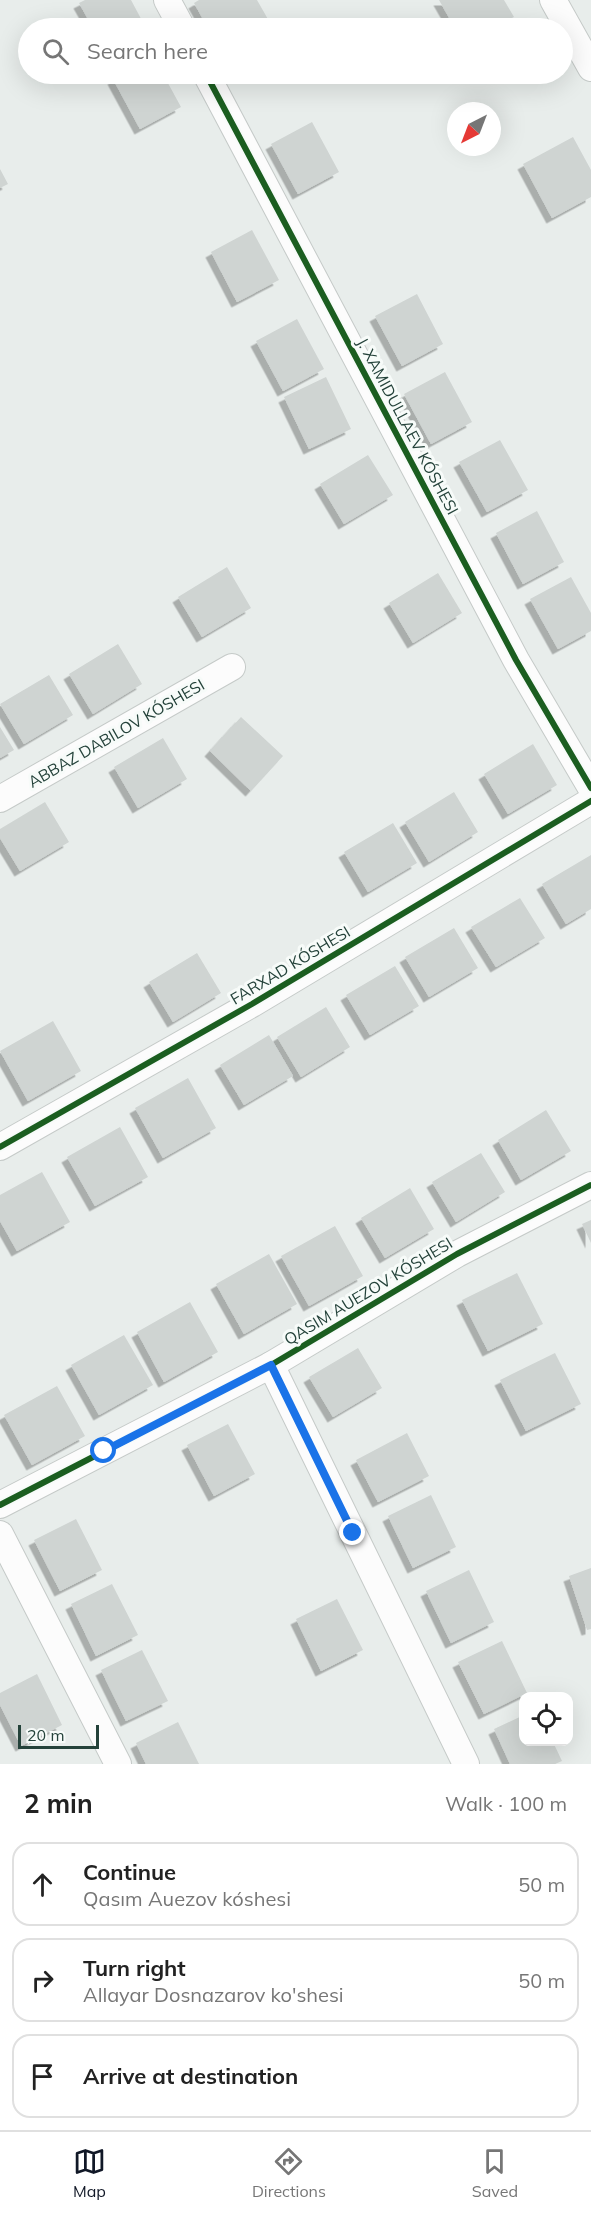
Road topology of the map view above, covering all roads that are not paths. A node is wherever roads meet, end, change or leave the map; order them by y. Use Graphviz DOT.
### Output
graph roads {
  1 [pos="167,0"];
  2 [pos="553,0"];
  3 [pos="177,18"];
  4 [pos="563,18"];
  5 [pos="573,36"];
  6 [pos="591,68"];
  7 [pos="211,84"];
  8 [pos="232,668"];
  9 [pos="591,788"];
  10 [pos="0,799"];
  11 [pos="591,801"];
  12 [pos="0,1147"];
  13 [pos="591,1185"];
  14 [pos="271,1365"];
  15 [pos="0,1505"];
  16 [pos="0,1534"];
  17 [pos="118,1764"];
  18 [pos="466,1764"];
  1 -- 3 [label="street"];
  2 -- 4 [label="street"];
  5 -- 6 [label="street"];
  7 -- 9 [label="street, J. XAMIDULLAEV KÓSHESI"];
  8 -- 10 [label="street"];
  11 -- 12 [label="street, FARXAD KÓSHESI"];
  13 -- 14 [label="street"];
  14 -- 15 [label="street"];
  14 -- 18 [label="street"];
  16 -- 17 [label="street"];
}
